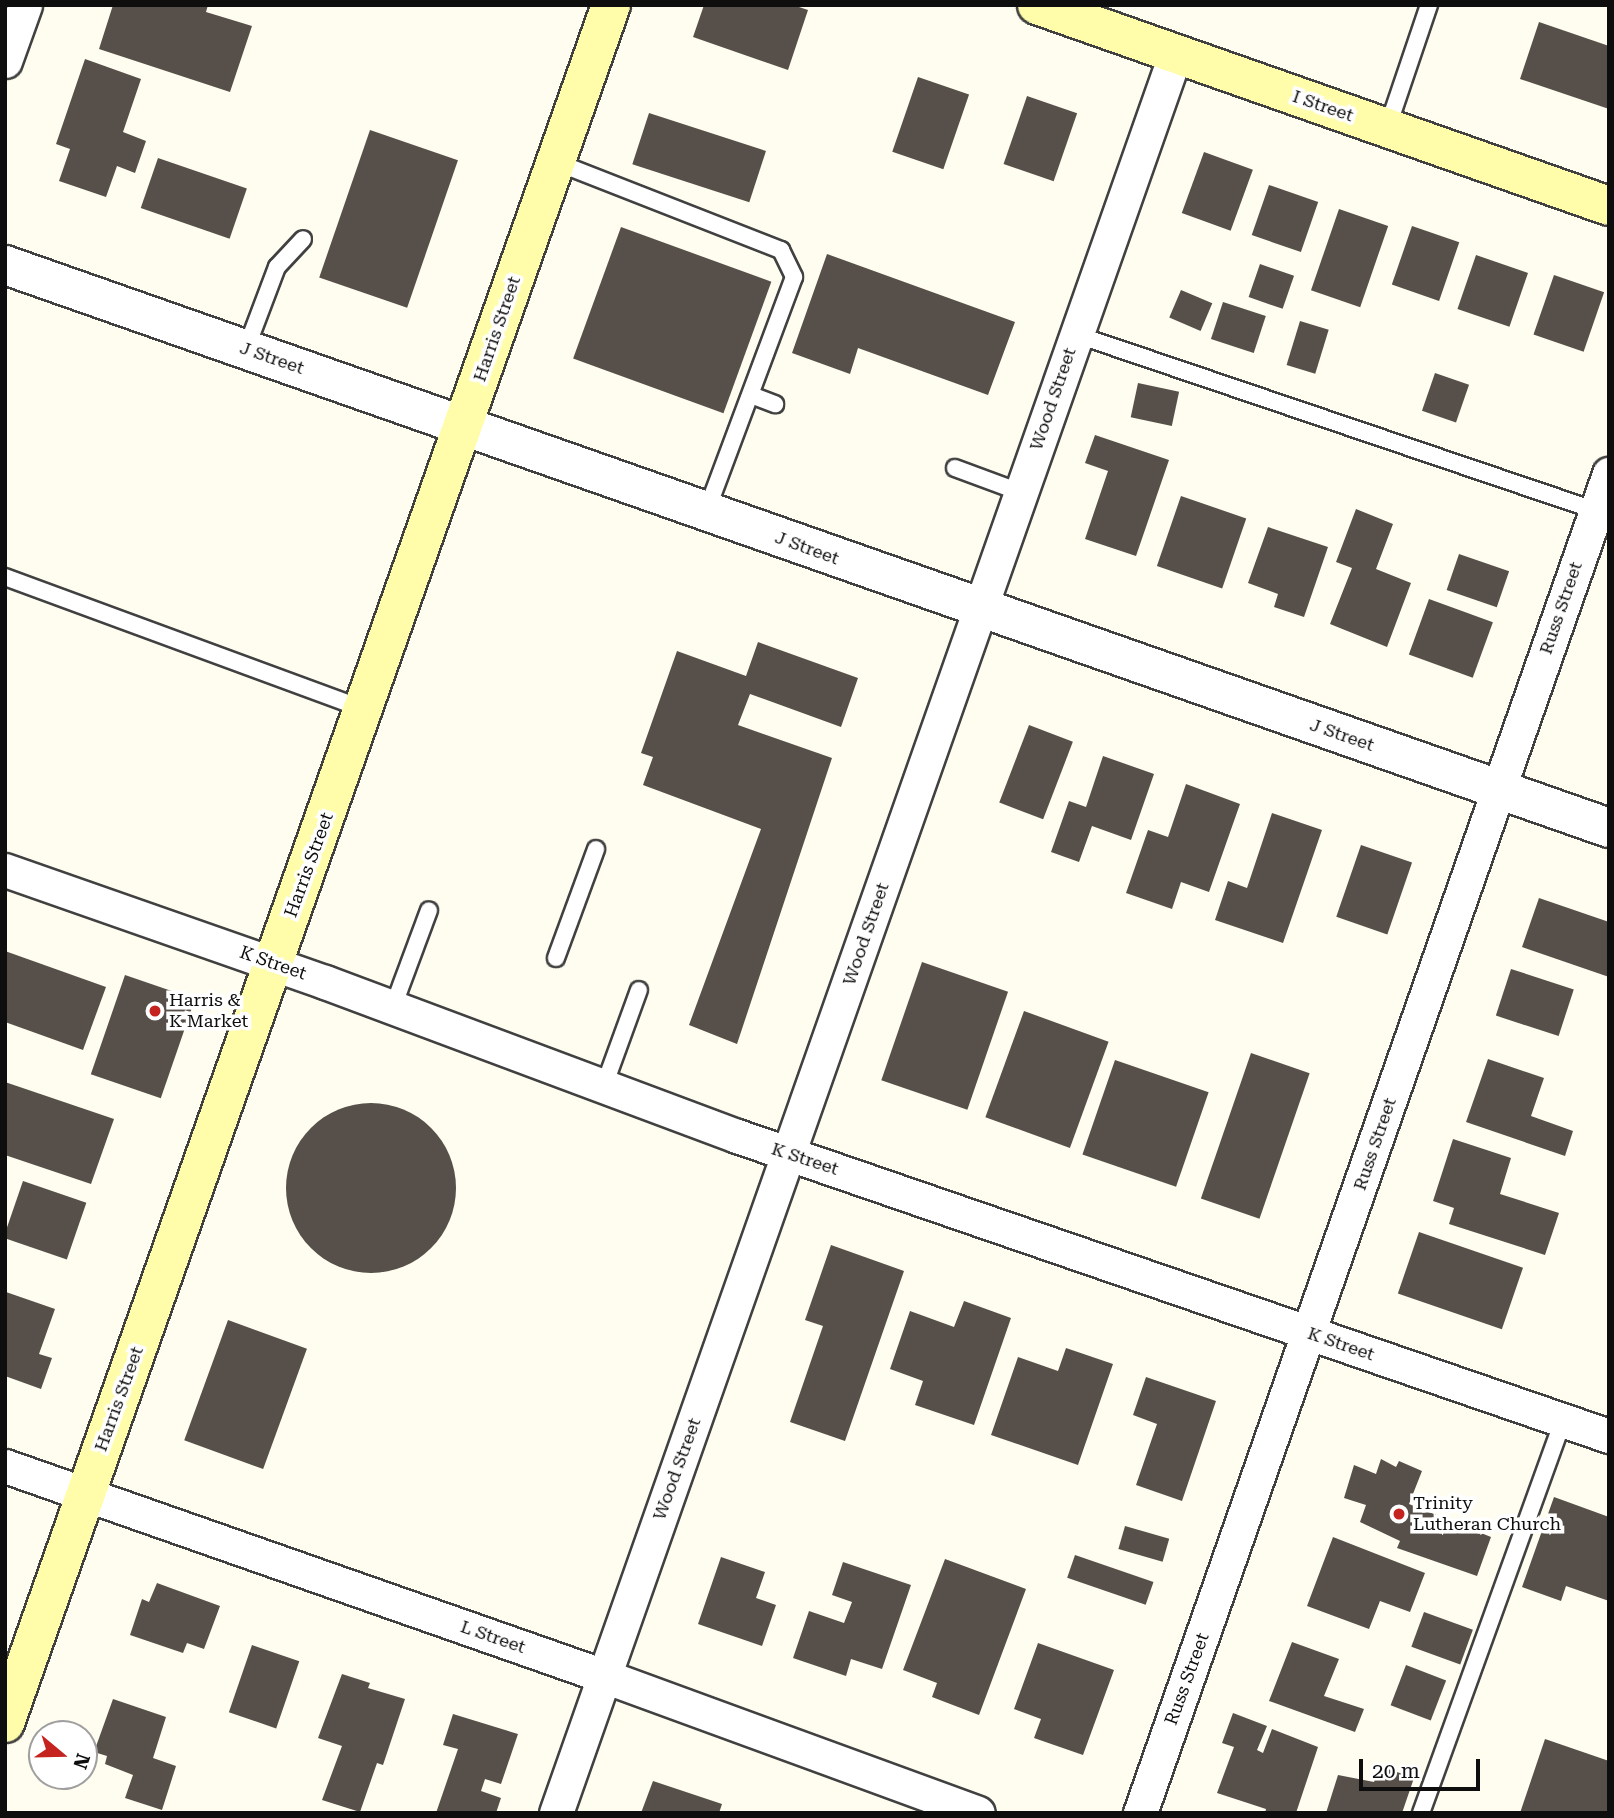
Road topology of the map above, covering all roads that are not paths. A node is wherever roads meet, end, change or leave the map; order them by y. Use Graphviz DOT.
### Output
graph roads {
  1 [pos="25,5"];
  2 [pos="611,5"];
  3 [pos="1037,5"];
  4 [pos="1429,5"];
  5 [pos="1175,55"];
  6 [pos="5,61"];
  7 [pos="1387,129"];
  8 [pos="556,162"];
  9 [pos="1609,206"];
  10 [pos="303,239"];
  11 [pos="5,265"];
  12 [pos="1075,334"];
  13 [pos="246,349"];
  14 [pos="751,395"];
  15 [pos="775,404"];
  16 [pos="463,426"];
  17 [pos="955,468"];
  18 [pos="1609,474"];
  19 [pos="1020,492"];
  20 [pos="706,512"];
  21 [pos="1602,513"];
  22 [pos="5,577"];
  23 [pos="979,609"];
  24 [pos="364,709"];
  25 [pos="1498,790"];
  26 [pos="1609,828"];
  27 [pos="596,849"];
  28 [pos="5,870"];
  29 [pos="429,910"];
  30 [pos="556,958"];
  31 [pos="274,964"];
  32 [pos="639,990"];
  33 [pos="393,1007"];
  34 [pos="604,1086"];
  35 [pos="790,1154"];
  36 [pos="1309,1333"];
  37 [pos="1563,1420"];
  38 [pos="1609,1436"];
  39 [pos="5,1466"];
  40 [pos="85,1495"];
  41 [pos="604,1676"];
  42 [pos="5,1723"];
  43 [pos="556,1813"];
  44 [pos="978,1813"];
  45 [pos="1140,1813"];
  46 [pos="1421,1813"];
  1 -- 6 [label="street"];
  2 -- 8 [label="main road, Harris Street"];
  3 -- 5 [label="main road, I Street"];
  4 -- 7 [label="lane"];
  5 -- 7 [label="main road, I Street"];
  5 -- 12 [label="street, Wood Street"];
  7 -- 9 [label="main road, I Street"];
  8 -- 14 [label="lane"];
  8 -- 16 [label="main road, Harris Street"];
  10 -- 13 [label="lane"];
  11 -- 13 [label="street, J Street"];
  12 -- 19 [label="street, Wood Street"];
  12 -- 21 [label="lane"];
  13 -- 16 [label="street, J Street"];
  14 -- 15 [label="lane"];
  14 -- 20 [label="lane"];
  16 -- 20 [label="street, J Street"];
  16 -- 24 [label="main road, Harris Street"];
  17 -- 19 [label="lane"];
  18 -- 21 [label="street, Russ Street"];
  19 -- 23 [label="street, Wood Street"];
  20 -- 23 [label="street, J Street"];
  21 -- 25 [label="street, Russ Street"];
  22 -- 24 [label="lane"];
  23 -- 25 [label="street, J Street"];
  23 -- 35 [label="street, Wood Street"];
  24 -- 31 [label="main road, Harris Street"];
  25 -- 26 [label="street, J Street"];
  25 -- 36 [label="street, Russ Street"];
  27 -- 30 [label="lane"];
  28 -- 31 [label="street, K Street"];
  29 -- 33 [label="lane"];
  31 -- 33 [label="street, K Street"];
  31 -- 40 [label="main road, Harris Street"];
  32 -- 34 [label="lane"];
  33 -- 34 [label="street, K Street"];
  34 -- 35 [label="street, K Street"];
  35 -- 36 [label="street, K Street"];
  35 -- 41 [label="street, Wood Street"];
  36 -- 37 [label="street, K Street"];
  36 -- 45 [label="street, Russ Street"];
  37 -- 38 [label="street, K Street"];
  37 -- 46 [label="lane"];
  39 -- 40 [label="street, L Street"];
  40 -- 41 [label="street, L Street"];
  40 -- 42 [label="main road, Harris Street"];
  41 -- 43 [label="street, Wood Street"];
  41 -- 44 [label="street, L Street"];
}
